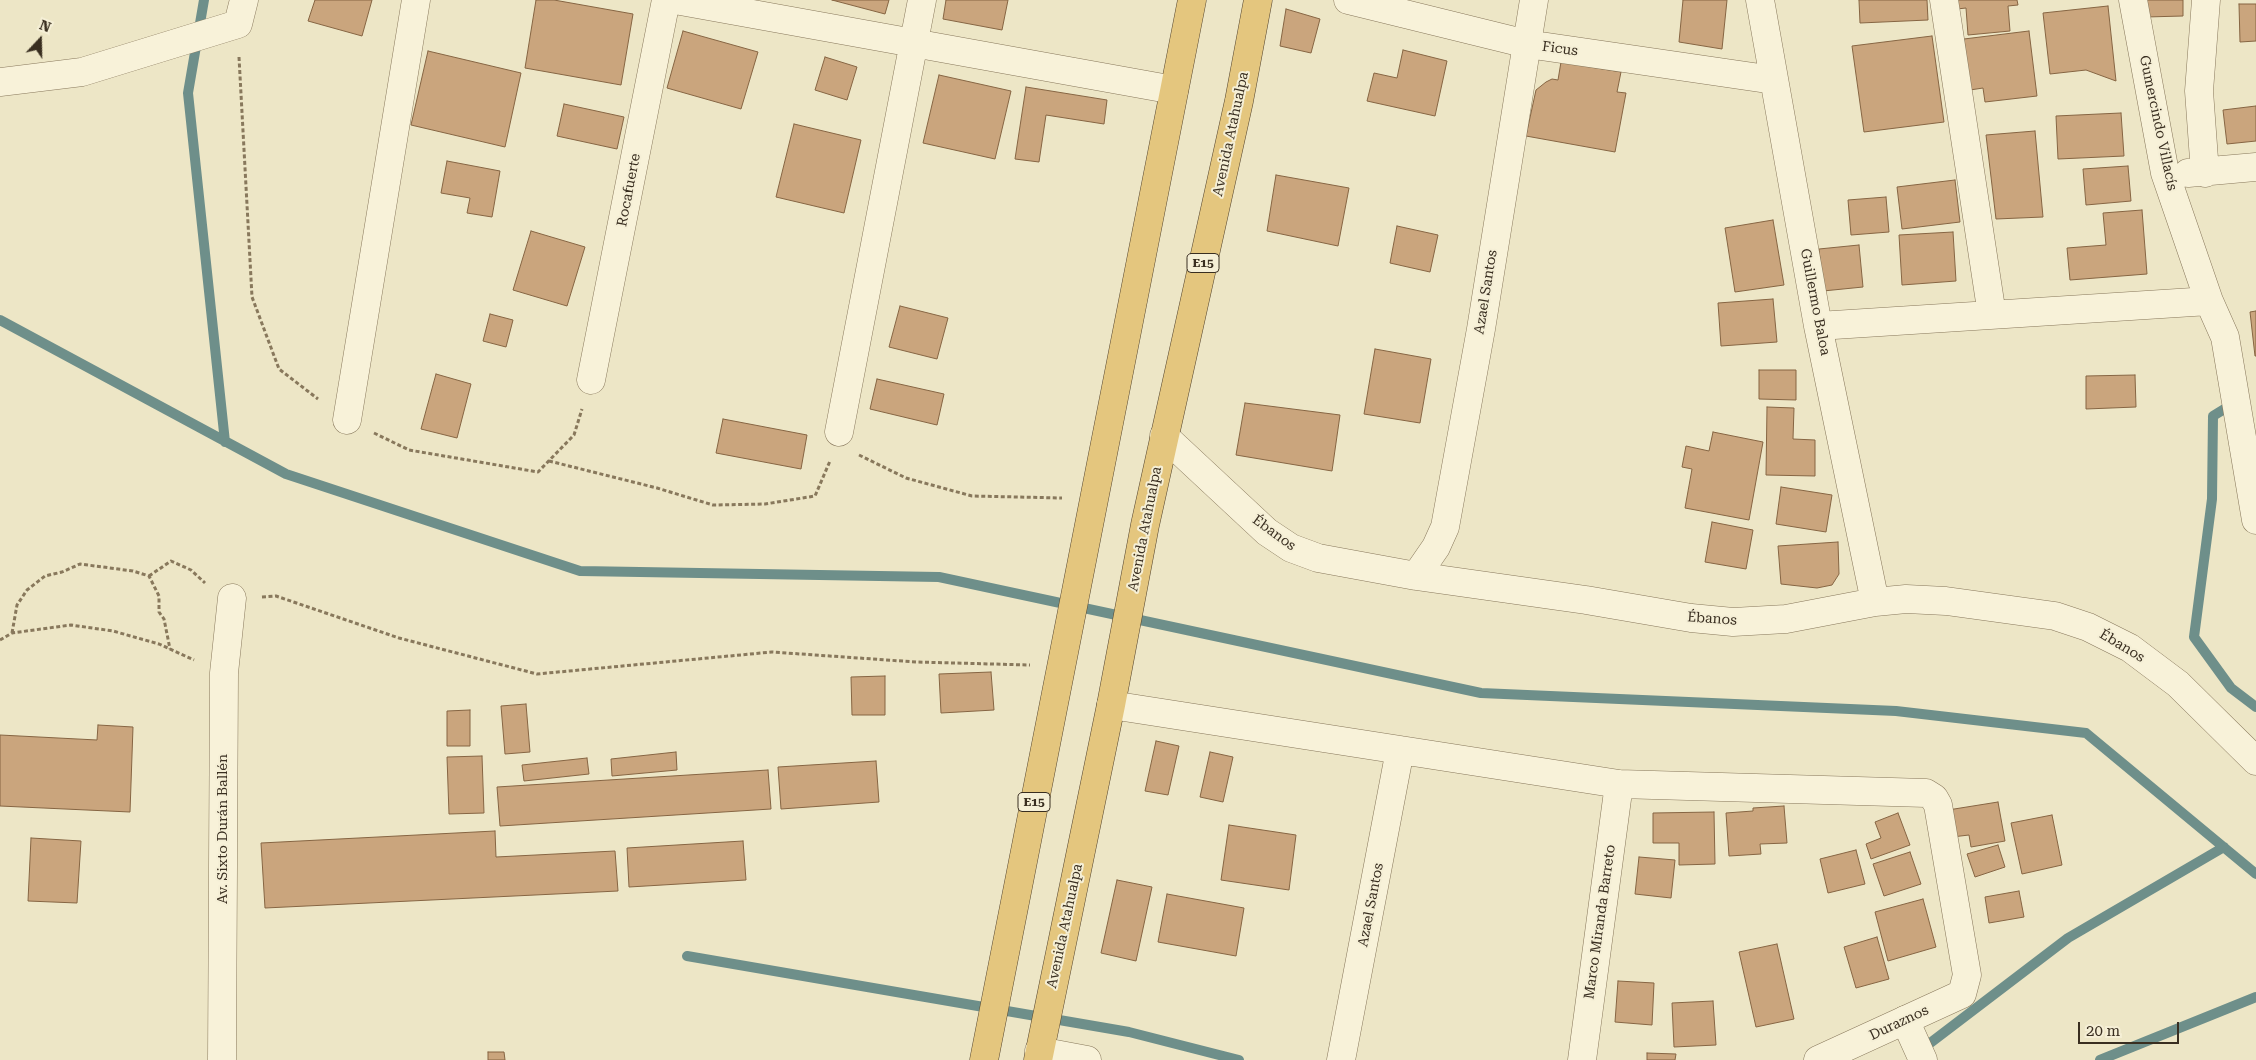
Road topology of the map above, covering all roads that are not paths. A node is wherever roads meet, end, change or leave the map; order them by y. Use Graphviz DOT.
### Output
graph roads {
  1 [pos="244,0"];
  2 [pos="416,0"];
  3 [pos="666,0"];
  4 [pos="675,0"];
  5 [pos="922,0"];
  6 [pos="1192,0"];
  7 [pos="1258,0"];
  8 [pos="1348,0"];
  9 [pos="1534,0"];
  10 [pos="1760,0"];
  11 [pos="1944,0"];
  12 [pos="2133,0"];
  13 [pos="2206,0"];
  14 [pos="914,42"];
  15 [pos="1527,44"];
  16 [pos="1774,80"];
  17 [pos="0,82"];
  18 [pos="1174,90"];
  19 [pos="2256,167"];
  20 [pos="2165,173"];
  21 [pos="2205,173"];
  22 [pos="2209,301"];
  23 [pos="1992,315"];
  24 [pos="1818,326"];
  25 [pos="591,380"];
  26 [pos="346,420"];
  27 [pos="1164,436"];
  28 [pos="838,438"];
  29 [pos="2256,520"];
  30 [pos="1416,576"];
  31 [pos="232,598"];
  32 [pos="1876,602"];
  33 [pos="1111,705"];
  34 [pos="1400,750"];
  35 [pos="2256,760"];
  36 [pos="1619,784"];
  37 [pos="1905,1020"];
  38 [pos="1038,1056"];
  39 [pos="222,1060"];
  40 [pos="984,1060"];
  41 [pos="1087,1060"];
  42 [pos="1341,1060"];
  43 [pos="1582,1060"];
  44 [pos="1818,1060"];
  45 [pos="1923,1060"];
  1 -- 17 [label="street"];
  2 -- 26 [label="street"];
  3 -- 25 [label="street, Rocafuerte"];
  4 -- 14 [label="street"];
  5 -- 14 [label="street"];
  6 -- 18 [label="highway, E15"];
  7 -- 27 [label="highway, Avenida Atahualpa / E15"];
  8 -- 15 [label="street, Ficus"];
  9 -- 15 [label="street, Azael Santos"];
  10 -- 16 [label="street, Guillermo Baloa"];
  11 -- 23 [label="street"];
  12 -- 20 [label="street, Gumercindo Villacís"];
  13 -- 21 [label="street"];
  14 -- 18 [label="street"];
  14 -- 28 [label="street"];
  15 -- 16 [label="street, Ficus"];
  15 -- 30 [label="street, Azael Santos"];
  16 -- 24 [label="street, Guillermo Baloa"];
  18 -- 40 [label="highway, E15"];
  19 -- 21 [label="street"];
  20 -- 21 [label="street"];
  20 -- 22 [label="street, Gumercindo Villacís"];
  22 -- 23 [label="street"];
  22 -- 29 [label="street, Gumercindo Villacís"];
  23 -- 24 [label="street"];
  24 -- 32 [label="street, Guillermo Baloa"];
  27 -- 30 [label="street, Ébanos"];
  27 -- 33 [label="highway, Avenida Atahualpa / E15"];
  30 -- 32 [label="street, Ébanos"];
  31 -- 39 [label="street, Av. Sixto Durán Ballén"];
  32 -- 35 [label="street, Ébanos"];
  33 -- 34 [label="street"];
  33 -- 38 [label="highway, Avenida Atahualpa / E15"];
  34 -- 36 [label="street"];
  34 -- 42 [label="street, Azael Santos"];
  36 -- 37 [label="street, Duraznos"];
  36 -- 43 [label="street, Marco Miranda Barreto"];
  37 -- 44 [label="street, Duraznos"];
  37 -- 45 [label="street"];
  38 -- 41 [label="street"];
}
